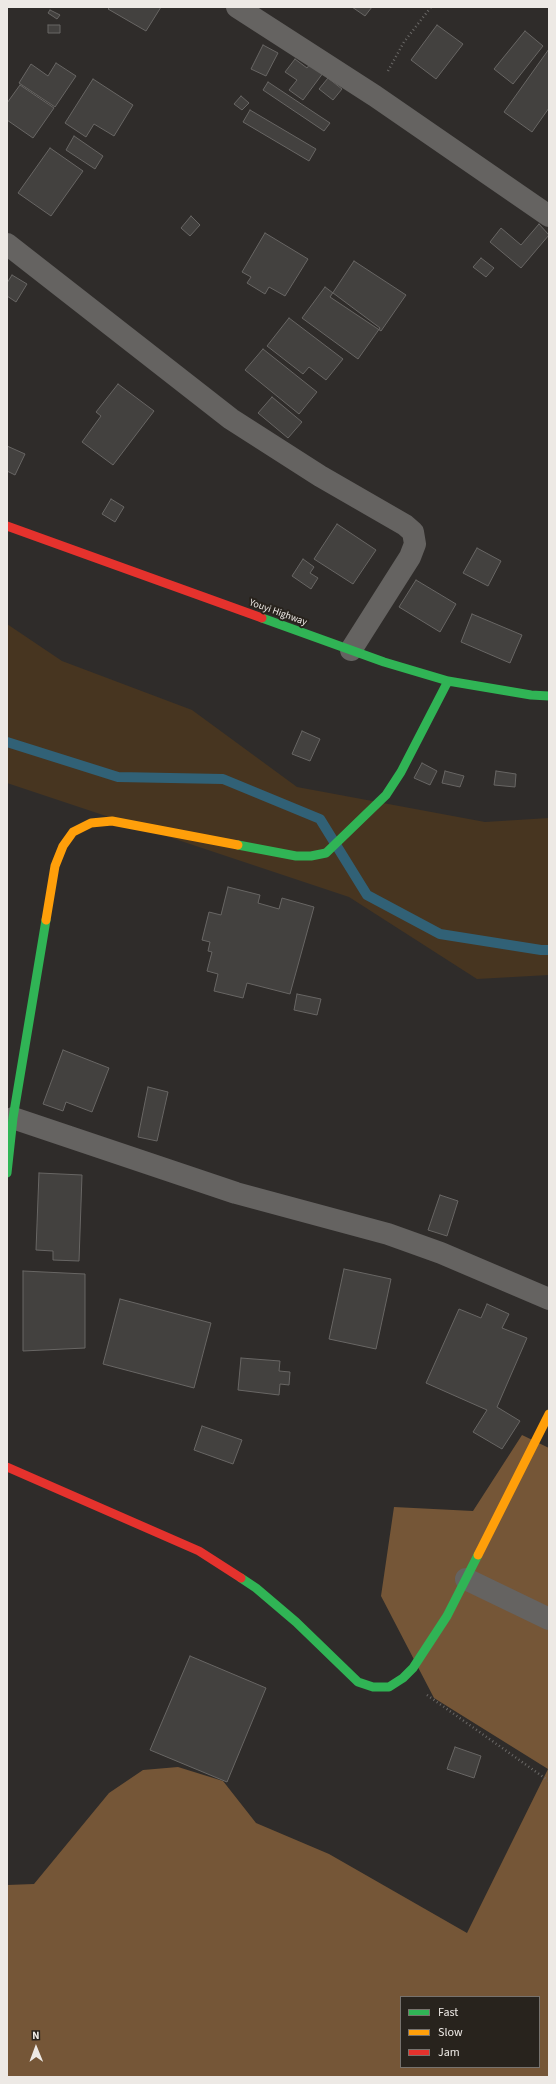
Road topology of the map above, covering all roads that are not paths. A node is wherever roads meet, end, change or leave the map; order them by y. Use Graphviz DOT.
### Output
graph roads {
  1 [pos="237,7"];
  2 [pos="549,216"];
  3 [pos="7,244"];
  4 [pos="7,526"];
  5 [pos="351,650"];
  6 [pos="448,681"];
  7 [pos="549,696"];
  8 [pos="13,1118"];
  9 [pos="7,1173"];
  10 [pos="549,1298"];
  11 [pos="549,1414"];
  12 [pos="7,1467"];
  13 [pos="466,1579"];
  14 [pos="549,1619"];
  1 -- 2 [label="street"];
  3 -- 5 [label="street"];
  4 -- 5 [label="street, Youyi Highway"];
  5 -- 6 [label="street, Youyi Highway"];
  6 -- 7 [label="street, Youyi Highway"];
  6 -- 8 [label="street"];
  8 -- 9 [label="street"];
  8 -- 10 [label="street"];
  11 -- 13 [label="street"];
  12 -- 13 [label="street"];
  13 -- 14 [label="street"];
}
